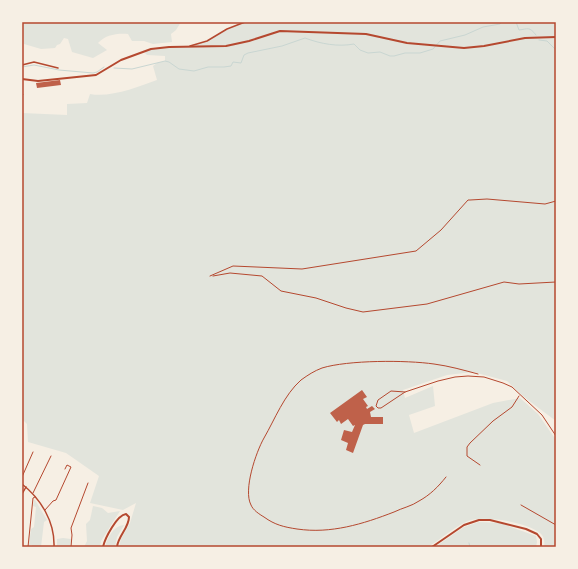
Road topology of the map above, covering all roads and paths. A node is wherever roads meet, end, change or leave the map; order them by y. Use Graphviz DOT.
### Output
graph roads {
  1 [pos="245,22"];
  2 [pos="556,37"];
  3 [pos="188,47"];
  4 [pos="22,65"];
  5 [pos="58,68"];
  6 [pos="22,79"];
  7 [pos="556,201"];
  8 [pos="556,282"];
  9 [pos="480,375"];
  10 [pos="405,392"];
  11 [pos="520,395"];
  12 [pos="556,436"];
  13 [pos="33,452"];
  14 [pos="51,456"];
  15 [pos="480,465"];
  16 [pos="65,469"];
  17 [pos="22,477"];
  18 [pos="446,477"];
  19 [pos="88,483"];
  20 [pos="22,484"];
  21 [pos="26,488"];
  22 [pos="33,493"];
  23 [pos="22,494"];
  24 [pos="36,496"];
  25 [pos="521,505"];
  26 [pos="45,510"];
  27 [pos="556,525"];
  28 [pos="28,547"];
  29 [pos="54,547"];
  30 [pos="71,547"];
  31 [pos="103,547"];
  32 [pos="117,547"];
  33 [pos="432,547"];
  34 [pos="541,547"];
  1 -- 3 [label="street"];
  2 -- 3 [label="street"];
  3 -- 6 [label="street"];
  4 -- 5 [label="street"];
  7 -- 8 [label="path"];
  9 -- 18 [label="path"];
  10 -- 10 [label="lane"];
  10 -- 11 [label="lane"];
  11 -- 12 [label="lane"];
  11 -- 15 [label="path"];
  13 -- 17 [label="lane"];
  14 -- 22 [label="lane"];
  16 -- 26 [label="lane"];
  19 -- 30 [label="lane"];
  20 -- 21 [label="street"];
  21 -- 22 [label="street"];
  21 -- 23 [label="street"];
  22 -- 24 [label="street"];
  24 -- 26 [label="street"];
  24 -- 28 [label="lane"];
  25 -- 27 [label="path"];
  26 -- 29 [label="street"];
  31 -- 32 [label="street"];
  33 -- 34 [label="street"];
}
